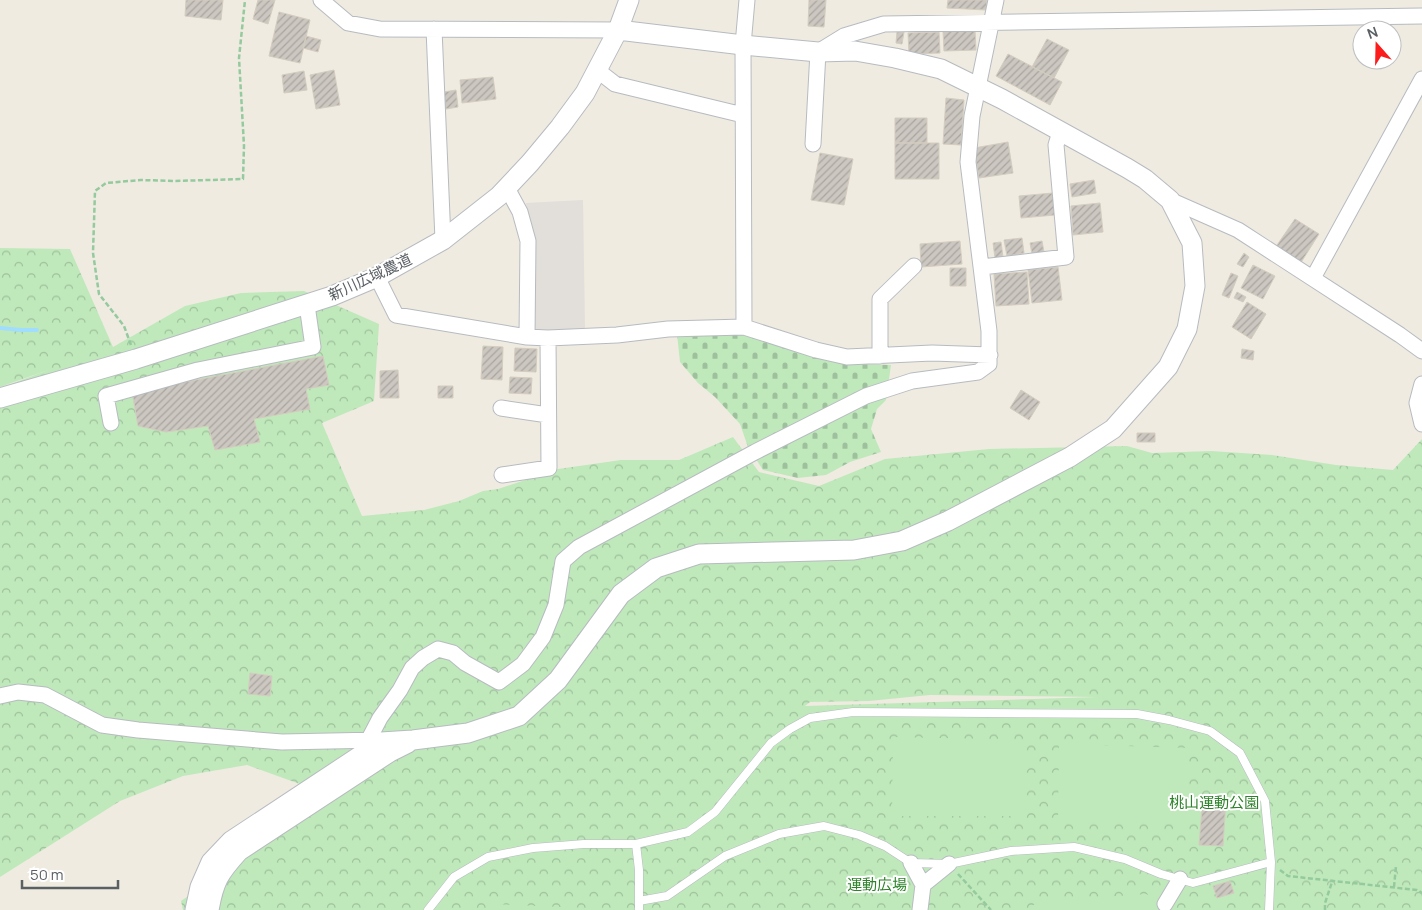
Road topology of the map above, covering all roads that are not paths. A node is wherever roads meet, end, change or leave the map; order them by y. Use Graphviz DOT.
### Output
graph roads {
  1 [pos="321,0"];
  2 [pos="629,0"];
  3 [pos="747,0"];
  4 [pos="996,0"];
  5 [pos="1422,16"];
  6 [pos="991,23"];
  7 [pos="434,29"];
  8 [pos="618,30"];
  9 [pos="743,45"];
  10 [pos="818,52"];
  11 [pos="597,70"];
  12 [pos="1422,80"];
  13 [pos="978,86"];
  14 [pos="743,115"];
  15 [pos="1060,132"];
  16 [pos="814,144"];
  17 [pos="507,188"];
  18 [pos="1170,200"];
  19 [pos="443,240"];
  20 [pos="914,266"];
  21 [pos="982,267"];
  22 [pos="378,277"];
  23 [pos="1313,278"];
  24 [pos="307,304"];
  25 [pos="744,327"];
  26 [pos="527,337"];
  27 [pos="548,338"];
  28 [pos="1422,351"];
  29 [pos="990,355"];
  30 [pos="880,356"];
  31 [pos="1422,384"];
  32 [pos="0,398"];
  33 [pos="500,408"];
  34 [pos="548,415"];
  35 [pos="111,423"];
  36 [pos="1422,424"];
  37 [pos="502,474"];
  38 [pos="0,696"];
  39 [pos="369,739"];
  40 [pos="413,740"];
  41 [pos="636,844"];
  42 [pos="1271,862"];
  43 [pos="911,863"];
  44 [pos="949,864"];
  45 [pos="1180,879"];
  46 [pos="923,885"];
  47 [pos="639,901"];
  48 [pos="1166,904"];
  49 [pos="195,910"];
  50 [pos="209,910"];
  51 [pos="428,910"];
  52 [pos="639,910"];
  53 [pos="920,910"];
  54 [pos="1268,910"];
  1 -- 7 [label="street"];
  2 -- 8 [label="street, 新川広域農道"];
  3 -- 9 [label="street"];
  4 -- 6 [label="street"];
  5 -- 6 [label="street"];
  6 -- 10 [label="street"];
  6 -- 13 [label="street"];
  7 -- 8 [label="street"];
  7 -- 19 [label="street"];
  8 -- 9 [label="street"];
  8 -- 11 [label="street, 新川広域農道"];
  9 -- 10 [label="street"];
  9 -- 14 [label="street"];
  10 -- 13 [label="street"];
  10 -- 16 [label="street"];
  11 -- 14 [label="street"];
  11 -- 17 [label="street, 新川広域農道"];
  12 -- 23 [label="street"];
  13 -- 15 [label="street"];
  13 -- 21 [label="street"];
  14 -- 25 [label="street"];
  15 -- 18 [label="street"];
  15 -- 21 [label="street"];
  17 -- 19 [label="street, 新川広域農道"];
  17 -- 26 [label="street"];
  18 -- 23 [label="street"];
  18 -- 40 [label="street"];
  19 -- 22 [label="street, 新川広域農道"];
  20 -- 30 [label="street"];
  21 -- 29 [label="street"];
  22 -- 24 [label="street, 新川広域農道"];
  22 -- 26 [label="street"];
  23 -- 28 [label="street"];
  24 -- 32 [label="street, 新川広域農道"];
  24 -- 35 [label="street"];
  25 -- 27 [label="street"];
  25 -- 30 [label="street"];
  26 -- 27 [label="street"];
  27 -- 34 [label="street"];
  29 -- 30 [label="street"];
  29 -- 39 [label="street"];
  31 -- 36 [label="street"];
  33 -- 34 [label="street"];
  34 -- 37 [label="street"];
  38 -- 39 [label="street"];
  39 -- 40 [label="street"];
  40 -- 49 [label="street"];
  40 -- 50 [label="street"];
  41 -- 42 [label="lane"];
  41 -- 47 [label="lane"];
  41 -- 51 [label="lane"];
  42 -- 45 [label="lane"];
  42 -- 54 [label="lane"];
  43 -- 44 [label="lane"];
  43 -- 46 [label="street"];
  43 -- 47 [label="lane"];
  44 -- 45 [label="lane"];
  44 -- 46 [label="street"];
  45 -- 48 [label="street"];
  46 -- 53 [label="street"];
  47 -- 52 [label="lane"];
}
